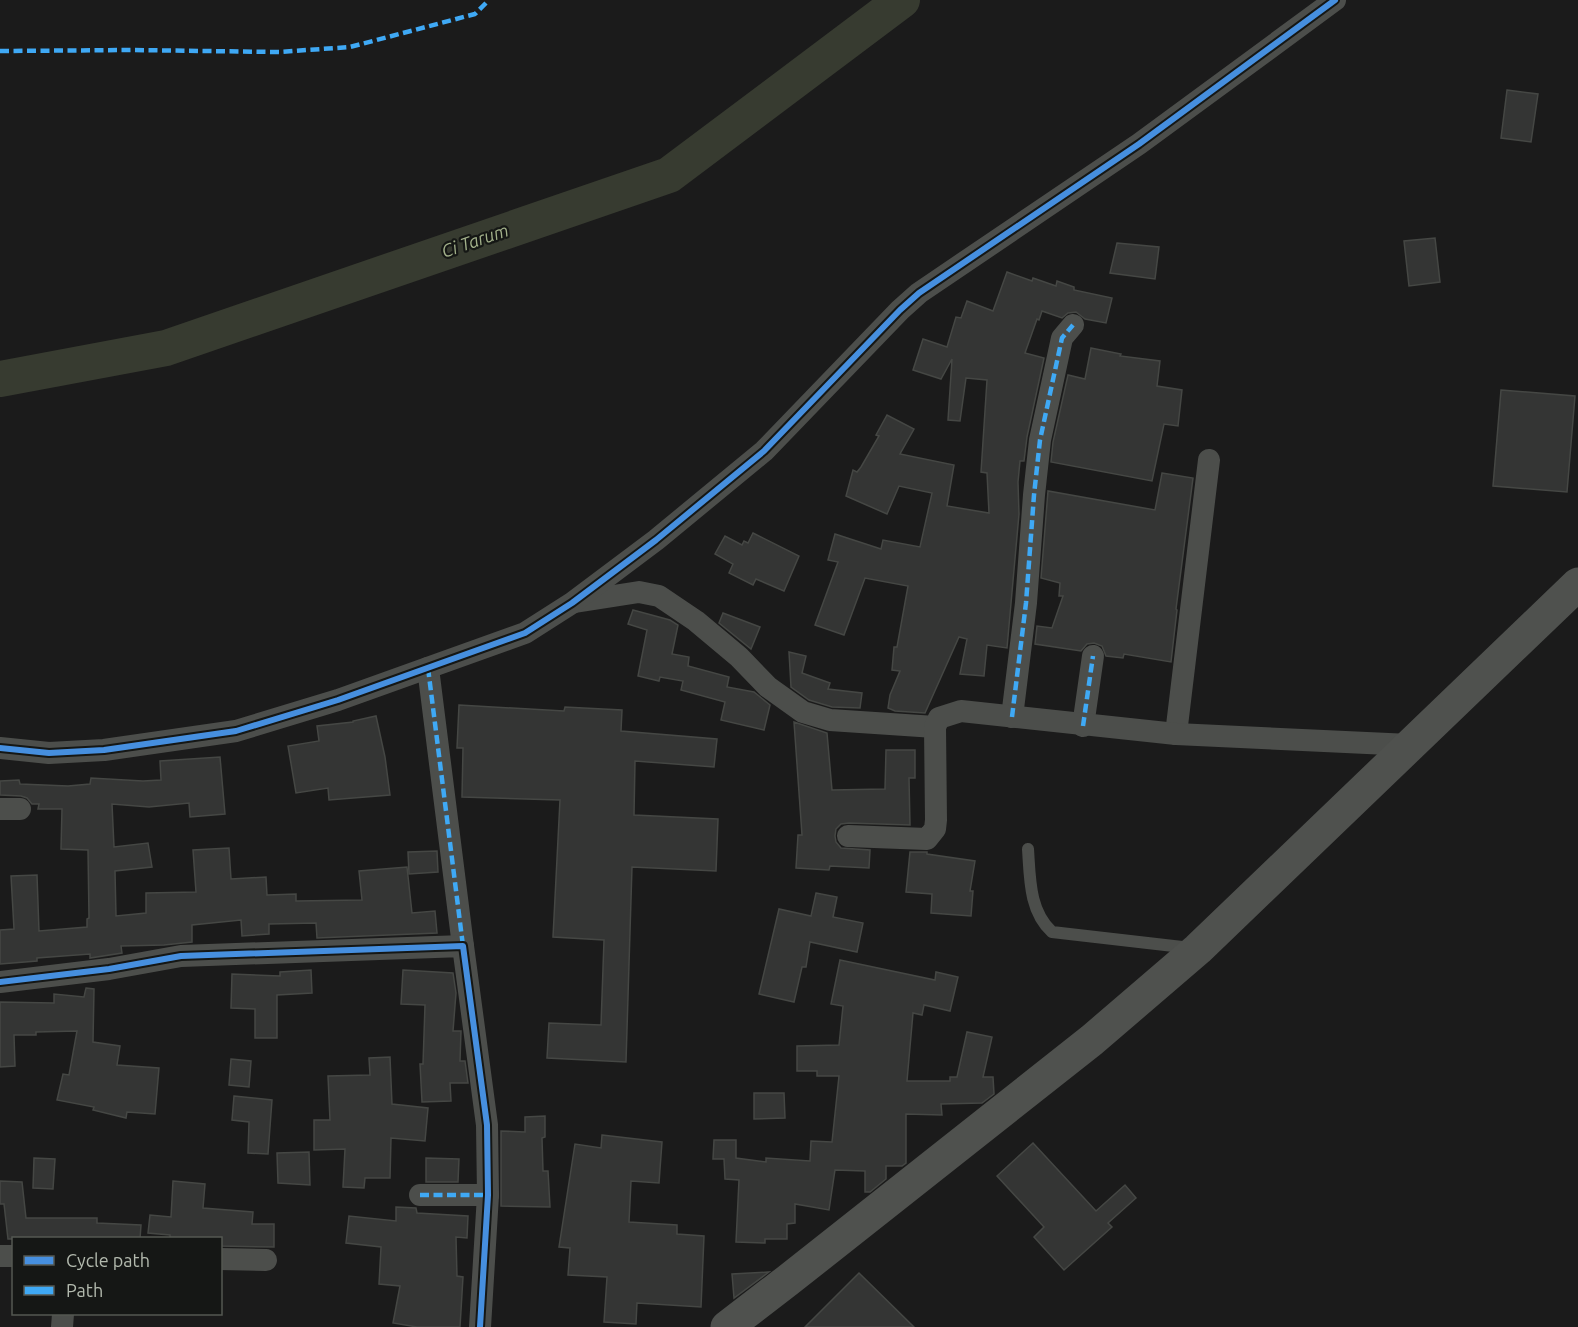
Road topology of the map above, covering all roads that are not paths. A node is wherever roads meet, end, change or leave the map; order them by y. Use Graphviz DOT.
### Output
graph roads {
  1 [pos="1335,0"];
  2 [pos="1073,325"];
  3 [pos="1209,460"];
  4 [pos="1578,585"];
  5 [pos="572,603"];
  6 [pos="1093,656"];
  7 [pos="428,668"];
  8 [pos="1012,717"];
  9 [pos="1083,726"];
  10 [pos="934,727"];
  11 [pos="1176,734"];
  12 [pos="1410,745"];
  13 [pos="0,748"];
  14 [pos="848,836"];
  15 [pos="1028,849"];
  16 [pos="463,946"];
  17 [pos="1198,949"];
  18 [pos="0,982"];
  19 [pos="420,1195"];
  20 [pos="488,1195"];
  21 [pos="222,1259"];
  22 [pos="266,1260"];
  23 [pos="480,1327"];
  24 [pos="727,1327"];
  1 -- 5 [label="street"];
  2 -- 8 [label="street"];
  3 -- 11 [label="street"];
  4 -- 12 [label="main road"];
  5 -- 7 [label="street"];
  5 -- 10 [label="street"];
  6 -- 9 [label="street"];
  7 -- 13 [label="street"];
  7 -- 16 [label="street"];
  8 -- 9 [label="street"];
  8 -- 10 [label="street"];
  9 -- 11 [label="street"];
  10 -- 14 [label="street"];
  11 -- 12 [label="street"];
  12 -- 17 [label="main road"];
  15 -- 17 [label="lane"];
  16 -- 18 [label="street"];
  16 -- 20 [label="street"];
  17 -- 24 [label="main road"];
  19 -- 20 [label="street"];
  20 -- 23 [label="street"];
  21 -- 22 [label="street"];
}
